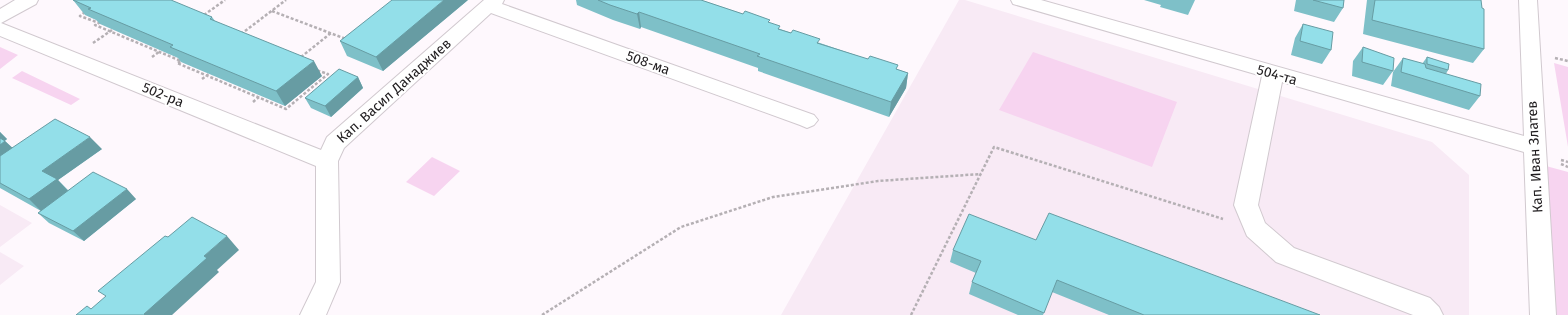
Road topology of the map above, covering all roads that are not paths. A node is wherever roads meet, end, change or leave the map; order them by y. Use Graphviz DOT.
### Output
graph roads {
  1 [pos="29,0"];
  2 [pos="1020,0"];
  3 [pos="1528,0"];
  4 [pos="492,3"];
  5 [pos="0,17"];
  6 [pos="0,29"];
  7 [pos="1273,74"];
  8 [pos="807,120"];
  9 [pos="1535,147"];
  10 [pos="326,161"];
  11 [pos="313,315"];
  12 [pos="1430,315"];
  13 [pos="1543,315"];
  1 -- 5 [label="street"];
  2 -- 7 [label="street, 504-та"];
  3 -- 9 [label="street, Кап. Иван Златев"];
  4 -- 8 [label="street, 508-ма"];
  4 -- 10 [label="street, Кап. Васил Данаджиев"];
  6 -- 10 [label="street, 502-ра"];
  7 -- 9 [label="street, 504-та"];
  7 -- 12 [label="street"];
  9 -- 13 [label="street, Кап. Иван Златев"];
  10 -- 11 [label="street, Кап. Васил Данаджиев"];
}
